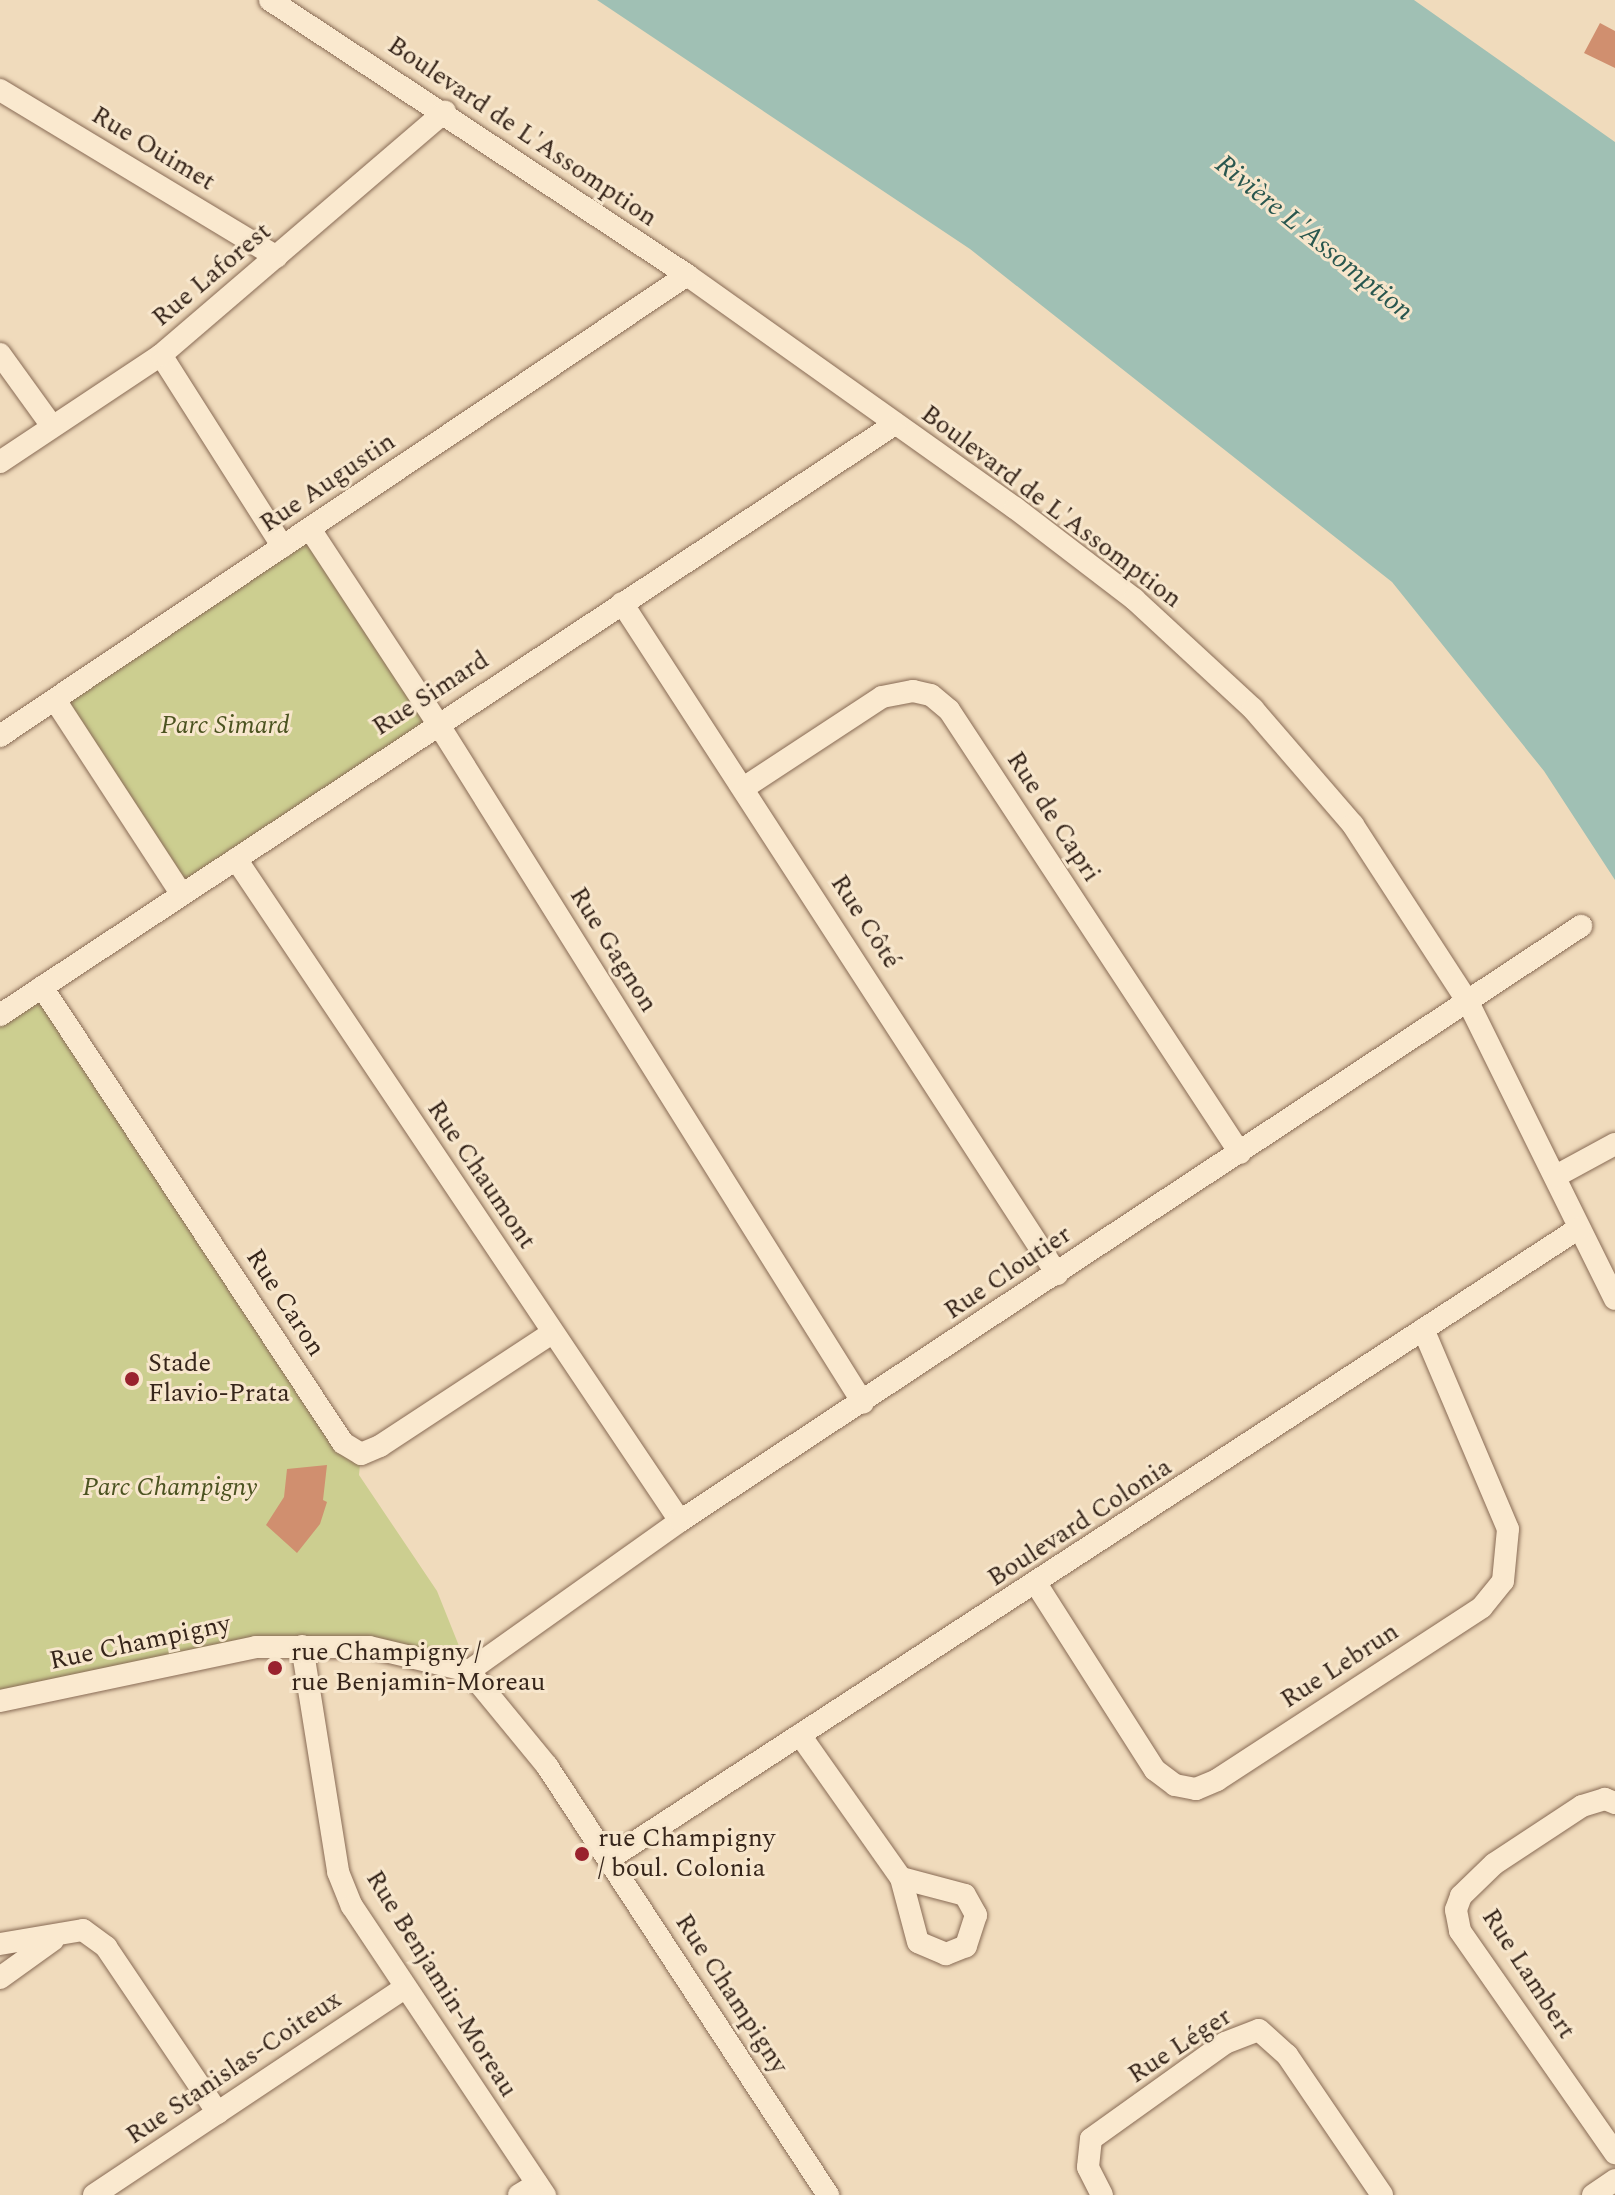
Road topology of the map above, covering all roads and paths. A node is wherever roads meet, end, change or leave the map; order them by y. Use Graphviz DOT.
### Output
graph roads {
  1 [pos="270,0"];
  2 [pos="0,90"];
  3 [pos="445,112"];
  4 [pos="277,257"];
  5 [pos="687,275"];
  6 [pos="0,354"];
  7 [pos="161,355"];
  8 [pos="895,424"];
  9 [pos="52,426"];
  10 [pos="0,462"];
  11 [pos="310,529"];
  12 [pos="283,547"];
  13 [pos="622,603"];
  14 [pos="55,700"];
  15 [pos="437,722"];
  16 [pos="0,736"];
  17 [pos="745,787"];
  18 [pos="236,859"];
  19 [pos="181,893"];
  20 [pos="1581,926"];
  21 [pos="42,987"];
  22 [pos="1468,1002"];
  23 [pos="0,1015"];
  24 [pos="1615,1144"];
  25 [pos="1240,1153"];
  26 [pos="1556,1176"];
  27 [pos="1579,1228"];
  28 [pos="1057,1274"];
  29 [pos="1615,1299"];
  30 [pos="1423,1329"];
  31 [pos="552,1333"];
  32 [pos="863,1403"];
  33 [pos="680,1521"];
  34 [pos="1037,1585"];
  35 [pos="302,1646"];
  36 [pos="469,1671"];
  37 [pos="0,1701"];
  38 [pos="800,1735"];
  39 [pos="1615,1803"];
  40 [pos="609,1859"];
  41 [pos="901,1878"];
  42 [pos="57,1937"];
  43 [pos="0,1944"];
  44 [pos="0,1978"];
  45 [pos="404,1988"];
  46 [pos="218,2113"];
  47 [pos="1615,2153"];
  48 [pos="1615,2180"];
  49 [pos="534,2191"];
  50 [pos="94,2195"];
  51 [pos="828,2195"];
  52 [pos="1102,2195"];
  53 [pos="1382,2195"];
  54 [pos="1593,2195"];
  1 -- 3 [label="street, Boulevard de L'Assomption"];
  2 -- 4 [label="street, Rue Ouimet"];
  3 -- 4 [label="street, Rue Laforest"];
  3 -- 5 [label="street, Boulevard de L'Assomption"];
  4 -- 7 [label="street, Rue Laforest"];
  5 -- 8 [label="street, Boulevard de L'Assomption"];
  5 -- 11 [label="street, Rue Augustin"];
  6 -- 9 [label="street"];
  7 -- 9 [label="street, Rue Laforest"];
  7 -- 12 [label="street"];
  8 -- 13 [label="street, Rue Simard"];
  8 -- 22 [label="street, Boulevard de L'Assomption"];
  9 -- 10 [label="street, Rue Laforest"];
  11 -- 12 [label="street, Rue Augustin"];
  11 -- 15 [label="street, Rue Gagnon"];
  12 -- 14 [label="street, Rue Augustin"];
  13 -- 15 [label="street, Rue Simard"];
  13 -- 17 [label="street, Rue Côté"];
  14 -- 16 [label="street, Rue Augustin"];
  14 -- 19 [label="street"];
  15 -- 18 [label="street, Rue Simard"];
  15 -- 32 [label="street, Rue Gagnon"];
  17 -- 25 [label="street, Rue de Capri"];
  17 -- 28 [label="street, Rue Côté"];
  18 -- 19 [label="street, Rue Simard"];
  18 -- 31 [label="street, Rue Chaumont"];
  19 -- 21 [label="street, Rue Simard"];
  20 -- 22 [label="street, Rue Cloutier"];
  21 -- 23 [label="street, Rue Simard"];
  21 -- 31 [label="street, Rue Caron"];
  22 -- 25 [label="street, Rue Cloutier"];
  22 -- 26 [label="street, Boulevard de L'Assomption"];
  24 -- 26 [label="street"];
  25 -- 28 [label="street, Rue Cloutier"];
  26 -- 27 [label="street, Boulevard de L'Assomption"];
  27 -- 29 [label="street, Boulevard de L'Assomption"];
  27 -- 30 [label="street, Boulevard Colonia"];
  28 -- 32 [label="street, Rue Cloutier"];
  30 -- 34 [label="street, Boulevard Colonia"];
  30 -- 34 [label="street, Rue Lebrun"];
  31 -- 33 [label="street, Rue Chaumont"];
  32 -- 33 [label="street, Rue Cloutier"];
  33 -- 36 [label="street, Rue Cloutier"];
  34 -- 38 [label="street, Boulevard Colonia"];
  35 -- 36 [label="street, Rue Champigny"];
  35 -- 37 [label="street, Rue Champigny"];
  35 -- 45 [label="street, Rue Benjamin-Moreau"];
  36 -- 40 [label="street, Rue Champigny"];
  38 -- 40 [label="street, Boulevard Colonia"];
  38 -- 41 [label="street"];
  39 -- 47 [label="street, Rue Lambert"];
  40 -- 51 [label="street, Rue Champigny"];
  42 -- 43 [label="street"];
  42 -- 44 [label="street"];
  42 -- 46 [label="street"];
  45 -- 46 [label="street, Rue Stanislas-Coiteux"];
  45 -- 49 [label="street, Rue Benjamin-Moreau"];
  46 -- 50 [label="street, Rue Stanislas-Coiteux"];
  48 -- 54 [label="street"];
  52 -- 53 [label="street, Rue Léger"];
}
